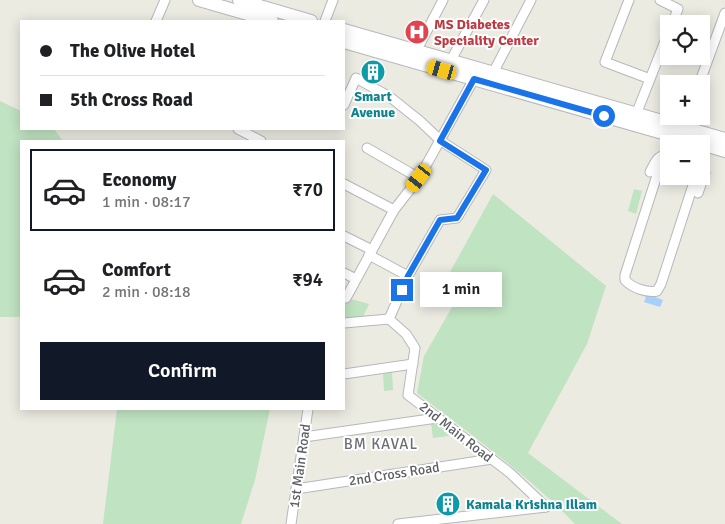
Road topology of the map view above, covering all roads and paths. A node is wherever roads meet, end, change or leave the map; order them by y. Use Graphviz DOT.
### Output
graph roads {
  1 [pos="165,0"];
  2 [pos="199,0"];
  3 [pos="239,0"];
  4 [pos="333,0"];
  5 [pos="443,0"];
  6 [pos="484,0"];
  7 [pos="532,0"];
  8 [pos="629,0"];
  9 [pos="660,0"];
  10 [pos="725,13"];
  11 [pos="676,15"];
  12 [pos="156,20"];
  13 [pos="269,20"];
  14 [pos="308,20"];
  15 [pos="325,20"];
  16 [pos="345,30"];
  17 [pos="345,42"];
  18 [pos="420,44"];
  19 [pos="660,54"];
  20 [pos="451,60"];
  21 [pos="493,73"];
  22 [pos="702,75"];
  23 [pos="474,79"];
  24 [pos="650,79"];
  25 [pos="345,103"];
  26 [pos="634,119"];
  27 [pos="240,130"];
  28 [pos="684,135"];
  29 [pos="710,138"];
  30 [pos="725,139"];
  31 [pos="257,140"];
  32 [pos="440,141"];
  33 [pos="710,145"];
  34 [pos="367,148"];
  35 [pos="725,151"];
  36 [pos="660,157"];
  37 [pos="660,168"];
  38 [pos="650,172"];
  39 [pos="419,178"];
  40 [pos="345,185"];
  41 [pos="693,185"];
  42 [pos="701,185"];
  43 [pos="698,192"];
  44 [pos="394,210"];
  45 [pos="345,237"];
  46 [pos="371,252"];
  47 [pos="345,274"];
  48 [pos="408,276"];
  49 [pos="356,279"];
  50 [pos="346,298"];
  51 [pos="389,319"];
  52 [pos="345,323"];
  53 [pos="413,364"];
  54 [pos="345,374"];
  55 [pos="308,410"];
  56 [pos="437,418"];
  57 [pos="304,437"];
  58 [pos="492,459"];
  59 [pos="296,489"];
  60 [pos="291,524"];
  61 [pos="398,524"];
  1 -- 12 [label="street"];
  2 -- 13 [label="main road"];
  3 -- 14 [label="main road"];
  4 -- 15 [label="street"];
  5 -- 18 [label="street"];
  6 -- 20 [label="street"];
  7 -- 21 [label="street"];
  8 -- 24 [label="street"];
  9 -- 11 [label="street"];
  10 -- 22 [label="street"];
  16 -- 20 [label="main road"];
  17 -- 23 [label="main road"];
  19 -- 24 [label="street"];
  20 -- 21 [label="main road"];
  21 -- 26 [label="main road"];
  23 -- 26 [label="main road"];
  23 -- 32 [label="street"];
  24 -- 26 [label="street"];
  25 -- 32 [label="street"];
  26 -- 28 [label="main road"];
  27 -- 31 [label="street"];
  29 -- 30 [label="main road"];
  32 -- 39 [label="street"];
  32 -- 48 [label="street"];
  33 -- 35 [label="main road"];
  34 -- 39 [label="street"];
  36 -- 38 [label="street"];
  37 -- 41 [label="street"];
  39 -- 44 [label="street"];
  40 -- 44 [label="street"];
  42 -- 43 [label="street"];
  44 -- 46 [label="street"];
  45 -- 46 [label="street"];
  46 -- 48 [label="street"];
  46 -- 49 [label="street"];
  47 -- 49 [label="street"];
  48 -- 51 [label="street"];
  49 -- 50 [label="street"];
  51 -- 52 [label="street"];
  51 -- 53 [label="street, 2nd Main Road"];
  53 -- 54 [label="street"];
  53 -- 56 [label="street, 2nd Main Road"];
  55 -- 57 [label="street, 1st Main Road"];
  56 -- 57 [label="street"];
  56 -- 58 [label="street, 2nd Main Road"];
  57 -- 59 [label="street, 1st Main Road"];
  58 -- 59 [label="street, 2nd Cross Road"];
  58 -- 61 [label="street, 2nd Main Road"];
  59 -- 60 [label="street, 1st Main Road"];
}
